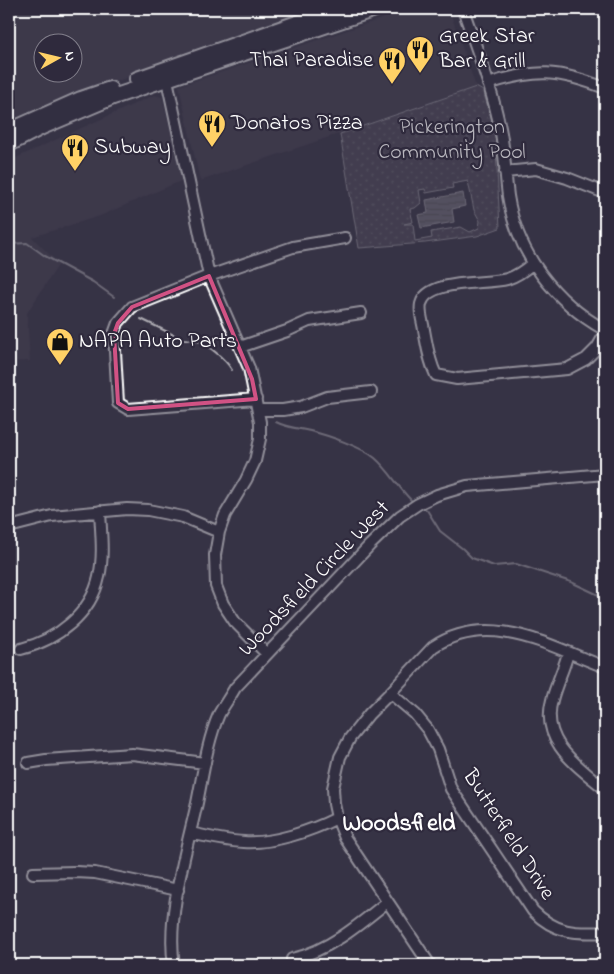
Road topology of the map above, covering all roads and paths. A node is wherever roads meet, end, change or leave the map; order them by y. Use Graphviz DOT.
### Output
graph roads {
  1 [pos="336,9"];
  2 [pos="375,9"];
  3 [pos="462,9"];
  4 [pos="166,77"];
  5 [pos="488,84"];
  6 [pos="605,88"];
  7 [pos="9,131"];
  8 [pos="9,144"];
  9 [pos="505,172"];
  10 [pos="605,193"];
  11 [pos="345,238"];
  12 [pos="533,263"];
  13 [pos="209,276"];
  14 [pos="361,313"];
  15 [pos="605,330"];
  16 [pos="605,334"];
  17 [pos="240,347"];
  18 [pos="372,392"];
  19 [pos="257,405"];
  20 [pos="605,474"];
  21 [pos="100,511"];
  22 [pos="9,526"];
  23 [pos="219,532"];
  24 [pos="21,649"];
  25 [pos="568,653"];
  26 [pos="267,654"];
  27 [pos="605,667"];
  28 [pos="390,693"];
  29 [pos="28,763"];
  30 [pos="206,763"];
  31 [pos="605,789"];
  32 [pos="337,818"];
  33 [pos="190,833"];
  34 [pos="33,873"];
  35 [pos="178,890"];
  36 [pos="387,902"];
  37 [pos="605,932"];
  38 [pos="292,959"];
  39 [pos="174,965"];
  40 [pos="430,965"];
  1 -- 7 [label="highway"];
  2 -- 4 [label="highway"];
  3 -- 5 [label="street"];
  4 -- 8 [label="highway"];
  4 -- 13 [label="street"];
  5 -- 6 [label="street"];
  5 -- 9 [label="street"];
  9 -- 10 [label="street"];
  9 -- 12 [label="street"];
  11 -- 13 [label="street"];
  12 -- 15 [label="street"];
  12 -- 16 [label="street"];
  13 -- 17 [label="street"];
  13 -- 19 [label="street"];
  14 -- 17 [label="street"];
  17 -- 19 [label="street"];
  18 -- 19 [label="street"];
  19 -- 23 [label="street"];
  20 -- 26 [label="street, Woodsfield Circle West"];
  21 -- 22 [label="street"];
  21 -- 23 [label="street"];
  21 -- 24 [label="street"];
  23 -- 26 [label="street"];
  25 -- 27 [label="street"];
  25 -- 28 [label="street"];
  25 -- 31 [label="street"];
  26 -- 30 [label="street, Woodsfield Circle West"];
  28 -- 32 [label="street"];
  28 -- 37 [label="street, Butterfield Drive"];
  29 -- 30 [label="street"];
  30 -- 33 [label="street, Woodsfield Circle West"];
  32 -- 33 [label="street"];
  32 -- 36 [label="street"];
  33 -- 35 [label="street, Woodsfield Circle West"];
  34 -- 35 [label="street"];
  35 -- 39 [label="street, Woodsfield Circle West"];
  36 -- 38 [label="street"];
  36 -- 40 [label="street"];
}
